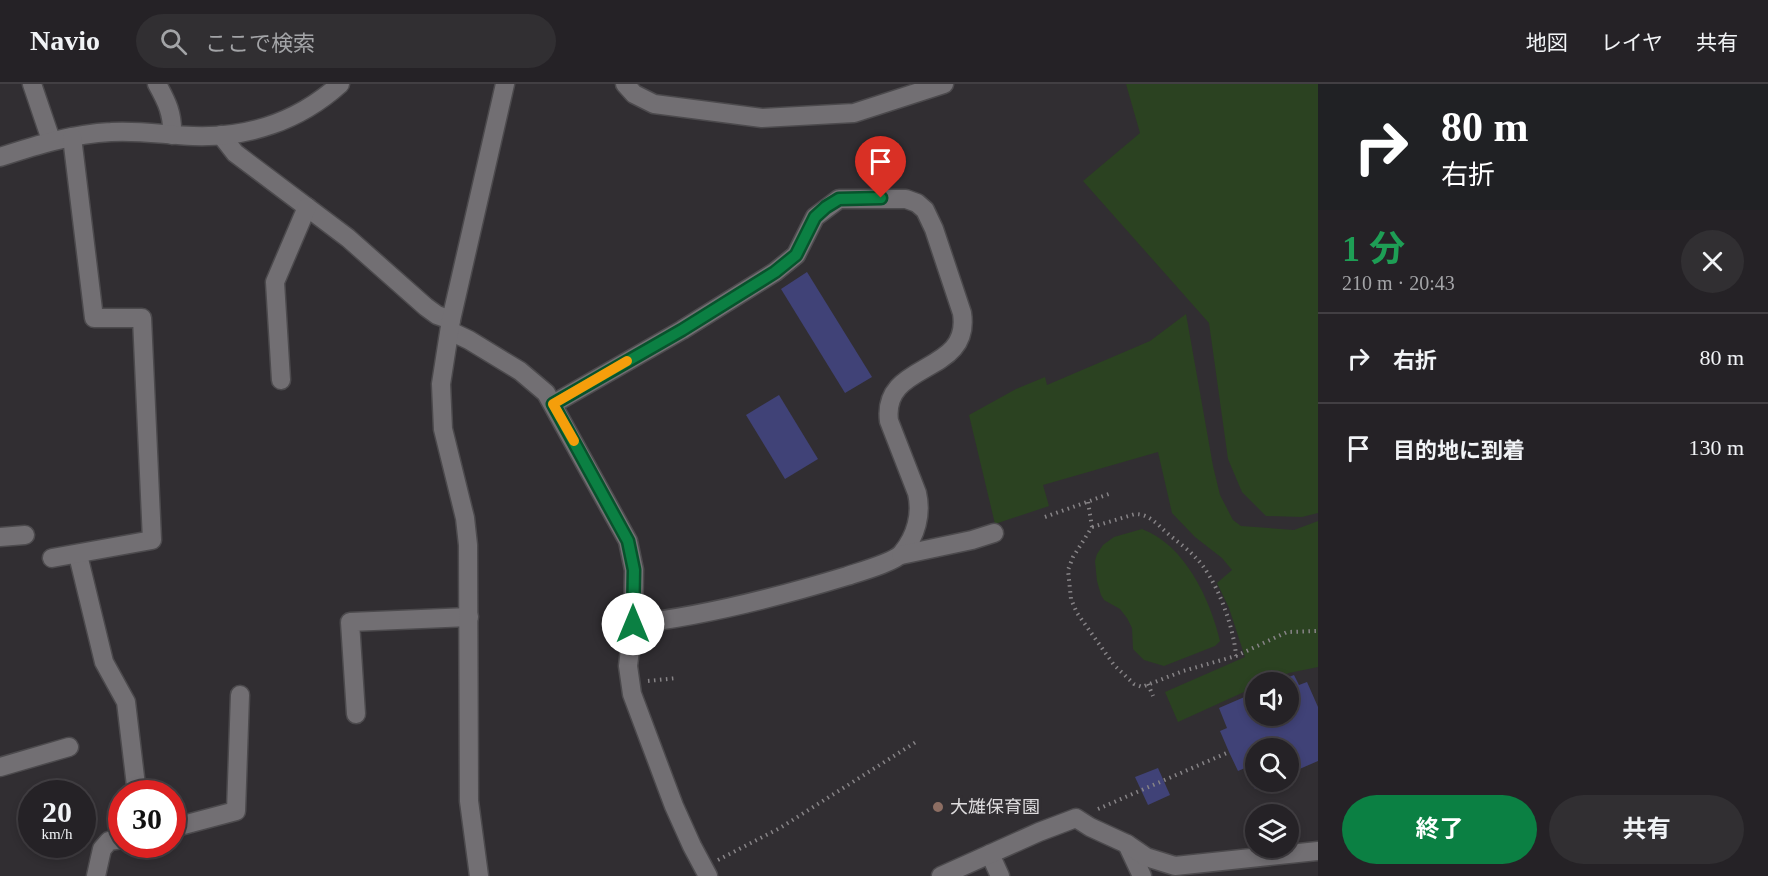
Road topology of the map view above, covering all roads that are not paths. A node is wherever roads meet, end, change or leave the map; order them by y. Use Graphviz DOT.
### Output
graph roads {
  1 [pos="32,84"];
  2 [pos="157,84"];
  3 [pos="505,84"];
  4 [pos="626,84"];
  5 [pos="944,84"];
  6 [pos="332,86"];
  7 [pos="912,89"];
  8 [pos="172,135"];
  9 [pos="221,135"];
  10 [pos="72,136"];
  11 [pos="51,140"];
  12 [pos="0,157"];
  13 [pos="307,207"];
  14 [pos="450,326"];
  15 [pos="281,381"];
  16 [pos="553,404"];
  17 [pos="994,533"];
  18 [pos="26,535"];
  19 [pos="0,537"];
  20 [pos="78,555"];
  21 [pos="901,555"];
  22 [pos="52,558"];
  23 [pos="469,616"];
  24 [pos="633,624"];
  25 [pos="240,695"];
  26 [pos="357,714"];
  27 [pos="69,747"];
  28 [pos="0,766"];
  29 [pos="135,780"];
  30 [pos="186,824"];
  31 [pos="108,842"];
  32 [pos="1127,844"];
  33 [pos="1318,851"];
  34 [pos="990,854"];
  35 [pos="705,872"];
  36 [pos="96,876"];
  37 [pos="479,876"];
  38 [pos="941,876"];
  39 [pos="1000,876"];
  40 [pos="1142,876"];
  1 -- 11 [label="street"];
  2 -- 8 [label="street"];
  3 -- 14 [label="street"];
  4 -- 7 [label="street"];
  5 -- 7 [label="street"];
  6 -- 9 [label="street"];
  8 -- 9 [label="street"];
  8 -- 10 [label="street"];
  9 -- 13 [label="street"];
  10 -- 11 [label="street"];
  10 -- 20 [label="street"];
  11 -- 12 [label="street"];
  13 -- 14 [label="street"];
  13 -- 15 [label="street"];
  14 -- 16 [label="street"];
  14 -- 23 [label="street"];
  16 -- 21 [label="street"];
  16 -- 24 [label="street"];
  17 -- 21 [label="street"];
  18 -- 19 [label="street"];
  20 -- 22 [label="street"];
  20 -- 29 [label="street"];
  21 -- 24 [label="street"];
  23 -- 26 [label="street"];
  23 -- 37 [label="street"];
  24 -- 35 [label="street"];
  25 -- 30 [label="street"];
  27 -- 28 [label="street"];
  31 -- 36 [label="street"];
  32 -- 33 [label="street"];
  32 -- 34 [label="street"];
  32 -- 40 [label="street"];
  34 -- 38 [label="street"];
  34 -- 39 [label="street"];
}
